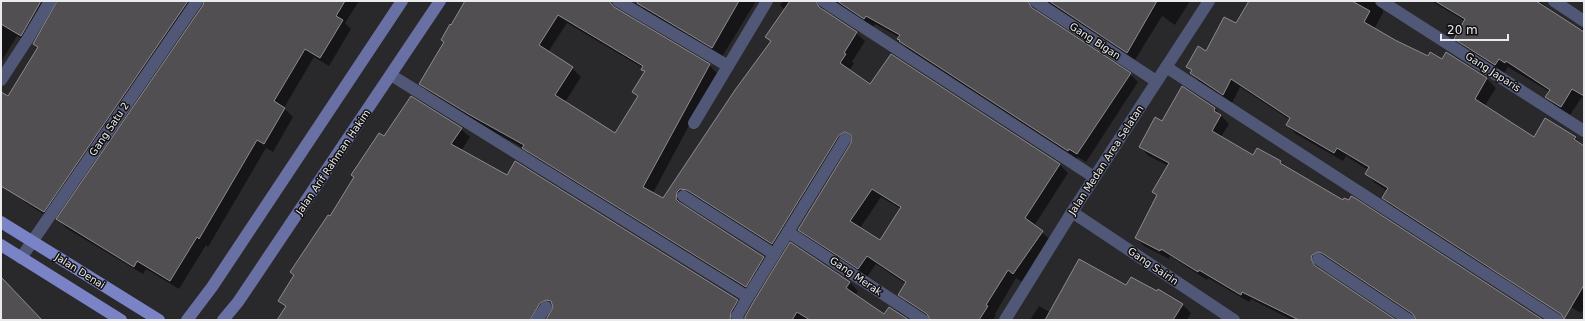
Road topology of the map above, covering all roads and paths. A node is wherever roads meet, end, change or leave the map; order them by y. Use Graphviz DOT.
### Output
graph roads {
  1 [pos="50,1"];
  2 [pos="197,1"];
  3 [pos="402,1"];
  4 [pos="440,1"];
  5 [pos="618,1"];
  6 [pos="767,1"];
  7 [pos="823,1"];
  8 [pos="1035,1"];
  9 [pos="1209,1"];
  10 [pos="1381,1"];
  11 [pos="1554,1"];
  12 [pos="1584,21"];
  13 [pos="728,66"];
  14 [pos="1166,67"];
  15 [pos="391,75"];
  16 [pos="1,80"];
  17 [pos="1156,81"];
  18 [pos="694,123"];
  19 [pos="1584,131"];
  20 [pos="845,139"];
  21 [pos="1094,177"];
  22 [pos="683,196"];
  23 [pos="1072,212"];
  24 [pos="1,222"];
  25 [pos="788,232"];
  26 [pos="32,242"];
  27 [pos="1,245"];
  28 [pos="774,254"];
  29 [pos="21,258"];
  30 [pos="1318,260"];
  31 [pos="748,297"];
  32 [pos="546,307"];
  33 [pos="121,320"];
  34 [pos="159,320"];
  35 [pos="186,320"];
  36 [pos="223,320"];
  37 [pos="537,320"];
  38 [pos="738,320"];
  39 [pos="923,320"];
  40 [pos="1005,320"];
  41 [pos="1234,320"];
  42 [pos="1409,320"];
  43 [pos="1557,320"];
  1 -- 16 [label="street"];
  2 -- 26 [label="street, Gang Satu 2"];
  3 -- 35 [label="main road"];
  4 -- 15 [label="main road, Jalan Arif Rahman Hakim"];
  5 -- 13 [label="street"];
  6 -- 13 [label="street"];
  7 -- 21 [label="street"];
  8 -- 17 [label="street, Gang Bigan"];
  9 -- 14 [label="street, Jalan Medan Area Selatan"];
  10 -- 19 [label="street, Gang Japaris"];
  11 -- 12 [label="street"];
  13 -- 18 [label="street"];
  14 -- 17 [label="street, Jalan Medan Area Selatan"];
  14 -- 43 [label="street"];
  15 -- 31 [label="street"];
  15 -- 36 [label="main road, Jalan Arif Rahman Hakim"];
  17 -- 21 [label="street, Jalan Medan Area Selatan"];
  20 -- 25 [label="street"];
  21 -- 23 [label="street, Jalan Medan Area Selatan"];
  22 -- 28 [label="street"];
  23 -- 40 [label="street, Jalan Medan Area Selatan"];
  23 -- 41 [label="street, Gang Sairin"];
  24 -- 26 [label="main road, Jalan Denai"];
  25 -- 28 [label="street"];
  25 -- 39 [label="street, Gang Merak"];
  26 -- 29 [label="street, Gang Satu 2"];
  26 -- 34 [label="main road, Jalan Denai"];
  27 -- 29 [label="main road, Jalan Denai"];
  28 -- 31 [label="street"];
  29 -- 33 [label="main road, Jalan Denai"];
  30 -- 42 [label="street"];
  31 -- 38 [label="street"];
  32 -- 37 [label="street"];
}
